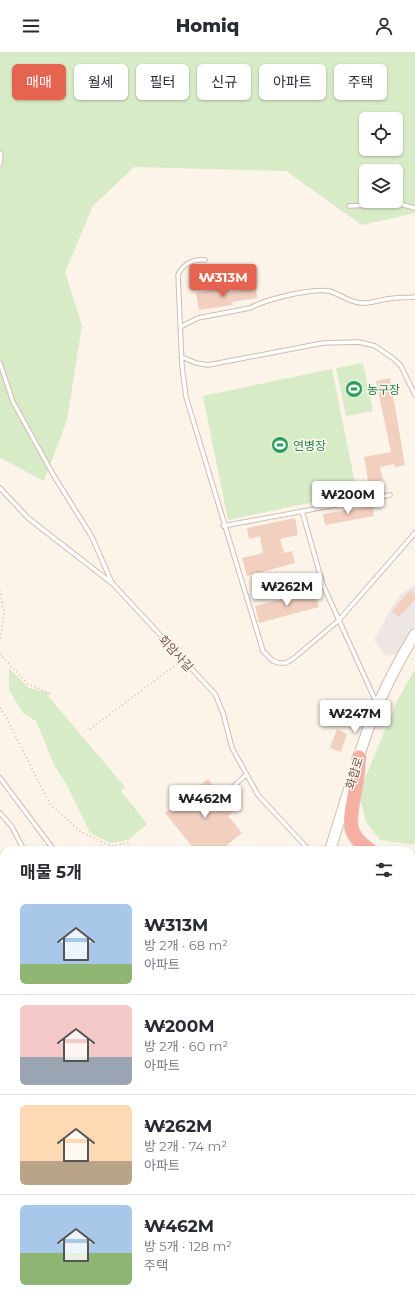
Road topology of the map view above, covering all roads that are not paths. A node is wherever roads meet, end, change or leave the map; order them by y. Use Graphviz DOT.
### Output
graph roads {
  1 [pos="0,153"];
  2 [pos="0,164"];
  3 [pos="349,206"];
  4 [pos="415,208"];
  5 [pos="205,260"];
  6 [pos="415,297"];
  7 [pos="180,327"];
  8 [pos="182,357"];
  9 [pos="0,363"];
  10 [pos="415,395"];
  11 [pos="0,488"];
  12 [pos="390,495"];
  13 [pos="302,511"];
  14 [pos="223,526"];
  15 [pos="415,533"];
  16 [pos="113,584"];
  17 [pos="338,621"];
  18 [pos="415,634"];
  19 [pos="377,705"];
  20 [pos="359,757"];
  21 [pos="246,775"];
  22 [pos="0,778"];
  23 [pos="226,793"];
  24 [pos="0,813"];
  25 [pos="22,846"];
  26 [pos="51,846"];
  27 [pos="305,846"];
  28 [pos="331,846"];
  29 [pos="365,846"];
  1 -- 2 [label="lane"];
  3 -- 4 [label="lane"];
  5 -- 7 [label="lane"];
  6 -- 7 [label="lane"];
  7 -- 8 [label="lane"];
  8 -- 10 [label="lane"];
  8 -- 14 [label="lane"];
  9 -- 16 [label="lane"];
  11 -- 16 [label="lane, 회암사길"];
  12 -- 13 [label="lane"];
  13 -- 14 [label="lane"];
  13 -- 17 [label="lane"];
  14 -- 17 [label="lane"];
  15 -- 17 [label="lane"];
  16 -- 21 [label="lane, 회암사길"];
  17 -- 19 [label="lane"];
  18 -- 19 [label="main road, 화합로"];
  19 -- 20 [label="main road, 화합로"];
  20 -- 28 [label="main road, 화합로"];
  20 -- 29 [label="highway"];
  21 -- 23 [label="lane"];
  21 -- 27 [label="lane, 회암사길"];
  22 -- 26 [label="lane"];
  24 -- 25 [label="lane"];
}
